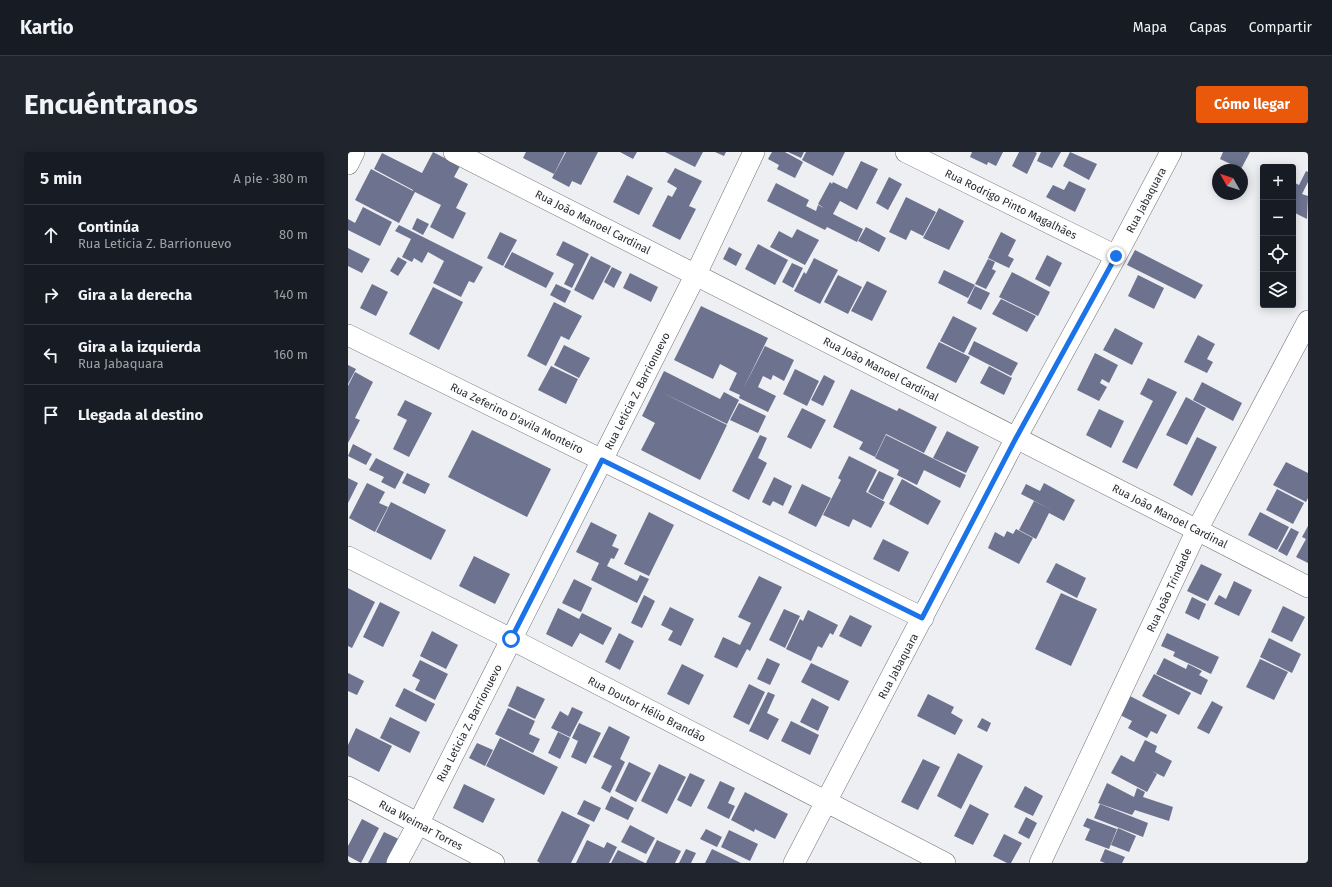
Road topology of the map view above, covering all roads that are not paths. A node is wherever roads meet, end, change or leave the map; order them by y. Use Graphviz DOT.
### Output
graph roads {
  1 [pos="354,152"];
  2 [pos="454,152"];
  3 [pos="754,152"];
  4 [pos="906,152"];
  5 [pos="1171,152"];
  6 [pos="348,164"];
  7 [pos="1116,256"];
  8 [pos="696,274"];
  9 [pos="1308,321"];
  10 [pos="348,335"];
  11 [pos="1016,438"];
  12 [pos="602,460"];
  13 [pos="1197,530"];
  14 [pos="348,557"];
  15 [pos="1308,587"];
  16 [pos="922,618"];
  17 [pos="511,639"];
  18 [pos="348,787"];
  19 [pos="827,802"];
  20 [pos="418,824"];
  21 [pos="397,863"];
  22 [pos="494,863"];
  23 [pos="794,863"];
  24 [pos="945,863"];
  25 [pos="1040,863"];
  1 -- 6 [label="street"];
  2 -- 8 [label="street, Rua João Manoel Cardinal"];
  3 -- 8 [label="street, Rua Leticia Z. Barrionuevo"];
  4 -- 7 [label="street, Rua Rodrigo Pinto Magalhães"];
  5 -- 7 [label="street, Rua Jabaquara"];
  7 -- 11 [label="street, Rua Jabaquara"];
  8 -- 11 [label="street, Rua João Manoel Cardinal"];
  8 -- 12 [label="street, Rua Leticia Z. Barrionuevo"];
  9 -- 13 [label="street, Rua João Trindade"];
  10 -- 12 [label="street, Rua Zeferino D'avila Monteiro"];
  11 -- 13 [label="street, Rua João Manoel Cardinal"];
  11 -- 16 [label="street, Rua Jabaquara"];
  12 -- 16 [label="street, Rua Zeferino D'avila Monteiro"];
  12 -- 17 [label="street, Rua Leticia Z. Barrionuevo"];
  13 -- 15 [label="street, Rua João Manoel Cardinal"];
  13 -- 25 [label="street, Rua João Trindade"];
  14 -- 17 [label="street, Rua Doutor Hélio Brandão"];
  16 -- 19 [label="street, Rua Jabaquara"];
  17 -- 19 [label="street, Rua Doutor Hélio Brandão"];
  17 -- 20 [label="street, Rua Leticia Z. Barrionuevo"];
  18 -- 20 [label="street, Rua Weimar Torres"];
  19 -- 23 [label="street, Rua Jabaquara"];
  19 -- 24 [label="street, Rua Doutor Hélio Brandão"];
  20 -- 21 [label="street, Rua Leticia Z. Barrionuevo"];
  20 -- 22 [label="street, Rua Weimar Torres"];
}
